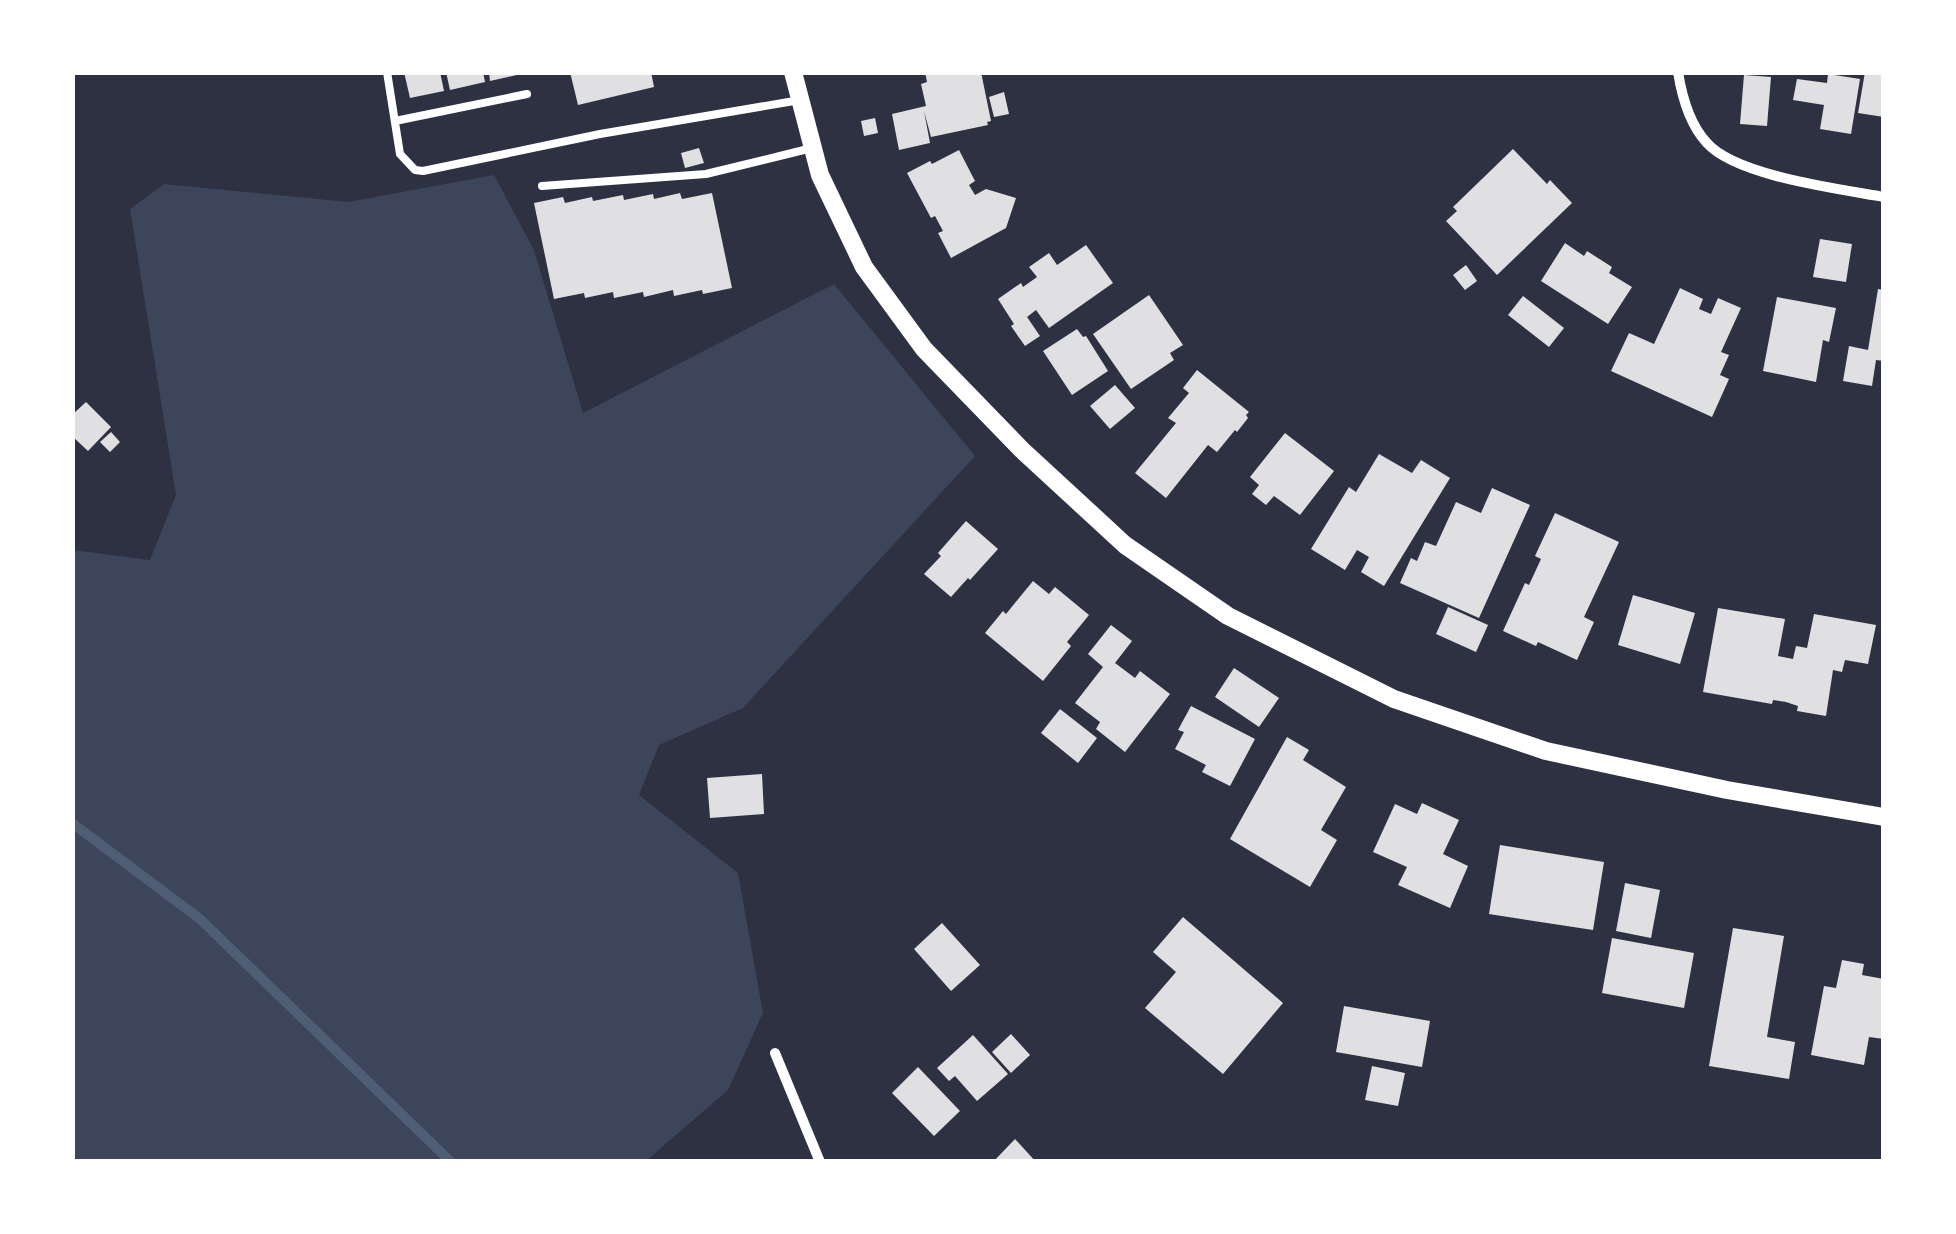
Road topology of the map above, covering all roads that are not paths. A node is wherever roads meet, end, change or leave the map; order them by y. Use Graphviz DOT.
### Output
graph roads {
  1 [pos="386,72"];
  2 [pos="793,72"];
  3 [pos="1678,72"];
  4 [pos="527,94"];
  5 [pos="800,100"];
  6 [pos="395,121"];
  7 [pos="812,148"];
  8 [pos="542,186"];
  9 [pos="1884,196"];
  10 [pos="1884,817"];
  11 [pos="776,1054"];
  12 [pos="820,1162"];
  1 -- 6 [label="lane"];
  2 -- 5 [label="street"];
  3 -- 9 [label="street"];
  4 -- 6 [label="lane"];
  5 -- 6 [label="lane"];
  5 -- 7 [label="street"];
  7 -- 8 [label="lane"];
  7 -- 10 [label="street"];
  11 -- 12 [label="street"];
}
